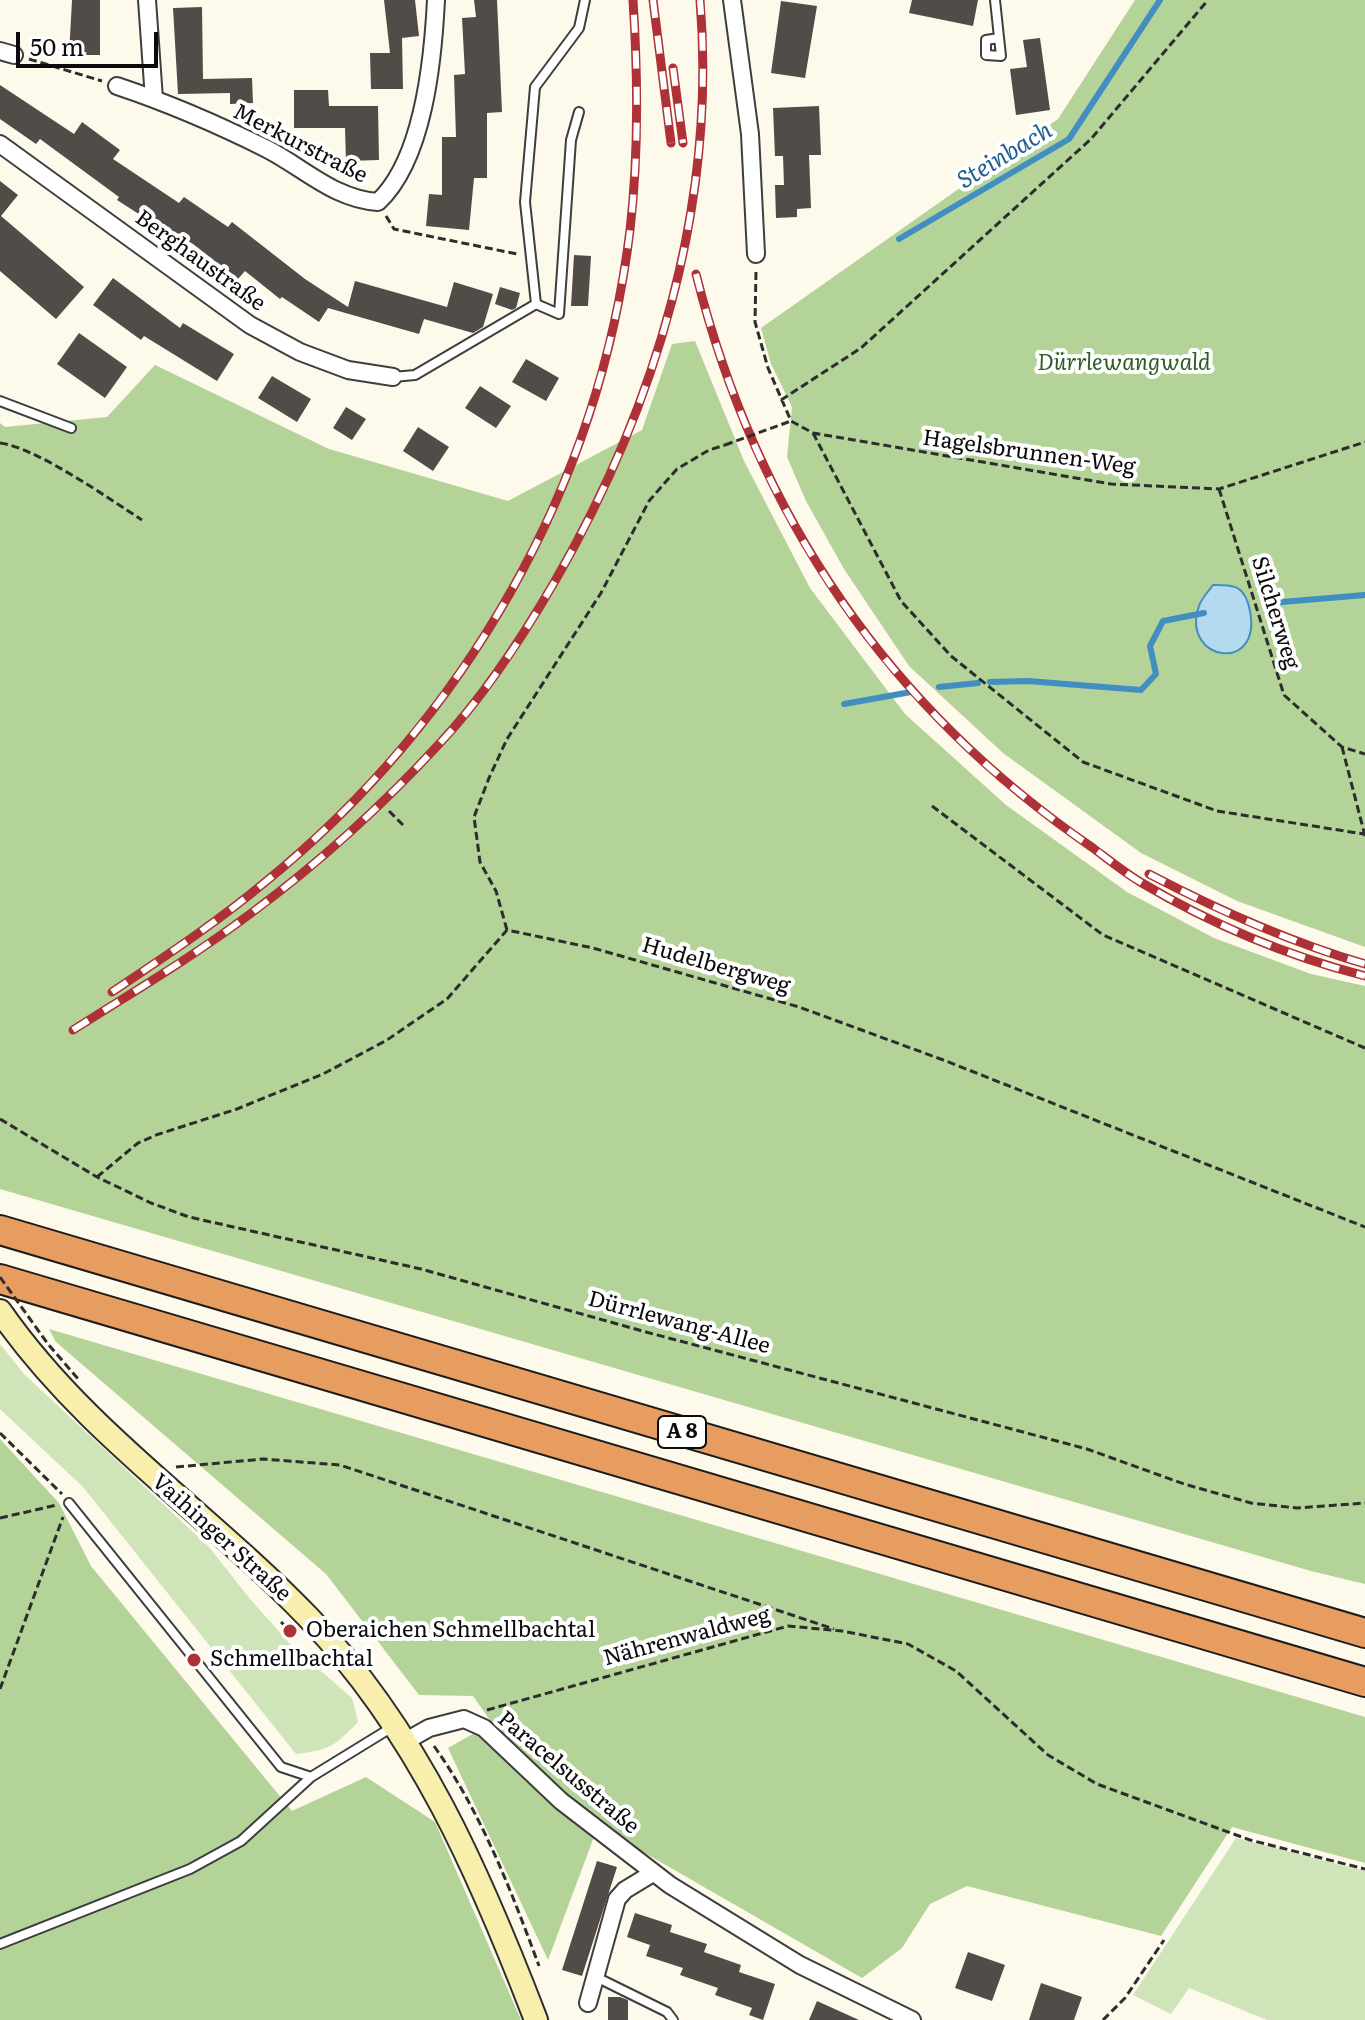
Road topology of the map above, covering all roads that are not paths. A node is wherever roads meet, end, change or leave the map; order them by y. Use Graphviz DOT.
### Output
graph roads {
  1 [pos="147,0"];
  2 [pos="436,0"];
  3 [pos="585,0"];
  4 [pos="732,0"];
  5 [pos="995,0"];
  6 [pos="999,38"];
  7 [pos="117,86"];
  8 [pos="154,99"];
  9 [pos="579,112"];
  10 [pos="0,144"];
  11 [pos="756,254"];
  12 [pos="536,304"];
  13 [pos="393,377"];
  14 [pos="0,401"];
  15 [pos="71,428"];
  16 [pos="0,1230"];
  17 [pos="0,1278"];
  18 [pos="0,1311"];
  19 [pos="69,1503"];
  20 [pos="1365,1633"];
  21 [pos="1365,1682"];
  22 [pos="400,1733"];
  23 [pos="311,1777"];
  24 [pos="653,1873"];
  25 [pos="0,1944"];
  26 [pos="595,1977"];
  27 [pos="588,2003"];
  28 [pos="886,2015"];
  29 [pos="536,2020"];
  30 [pos="673,2020"];
  31 [pos="912,2020"];
  1 -- 8 [label="street"];
  2 -- 8 [label="street, Merkurstraße"];
  3 -- 12 [label="lane"];
  4 -- 11 [label="street"];
  5 -- 6 [label="lane"];
  7 -- 8 [label="street, Merkurstraße"];
  9 -- 12 [label="lane"];
  10 -- 13 [label="street, Berghaustraße"];
  12 -- 13 [label="lane"];
  14 -- 15 [label="lane"];
  16 -- 20 [label="highway, A 8"];
  17 -- 21 [label="highway, A 8"];
  18 -- 22 [label="main road, Vaihinger Straße"];
  19 -- 23 [label="lane"];
  22 -- 23 [label="lane"];
  22 -- 24 [label="street, Paracelsusstraße"];
  22 -- 29 [label="main road, Vaihinger Straße"];
  23 -- 25 [label="lane"];
  24 -- 26 [label="street"];
  24 -- 28 [label="street, Paracelsusstraße"];
  26 -- 27 [label="street"];
  26 -- 30 [label="lane"];
  28 -- 31 [label="street, Paracelsusstraße"];
}
